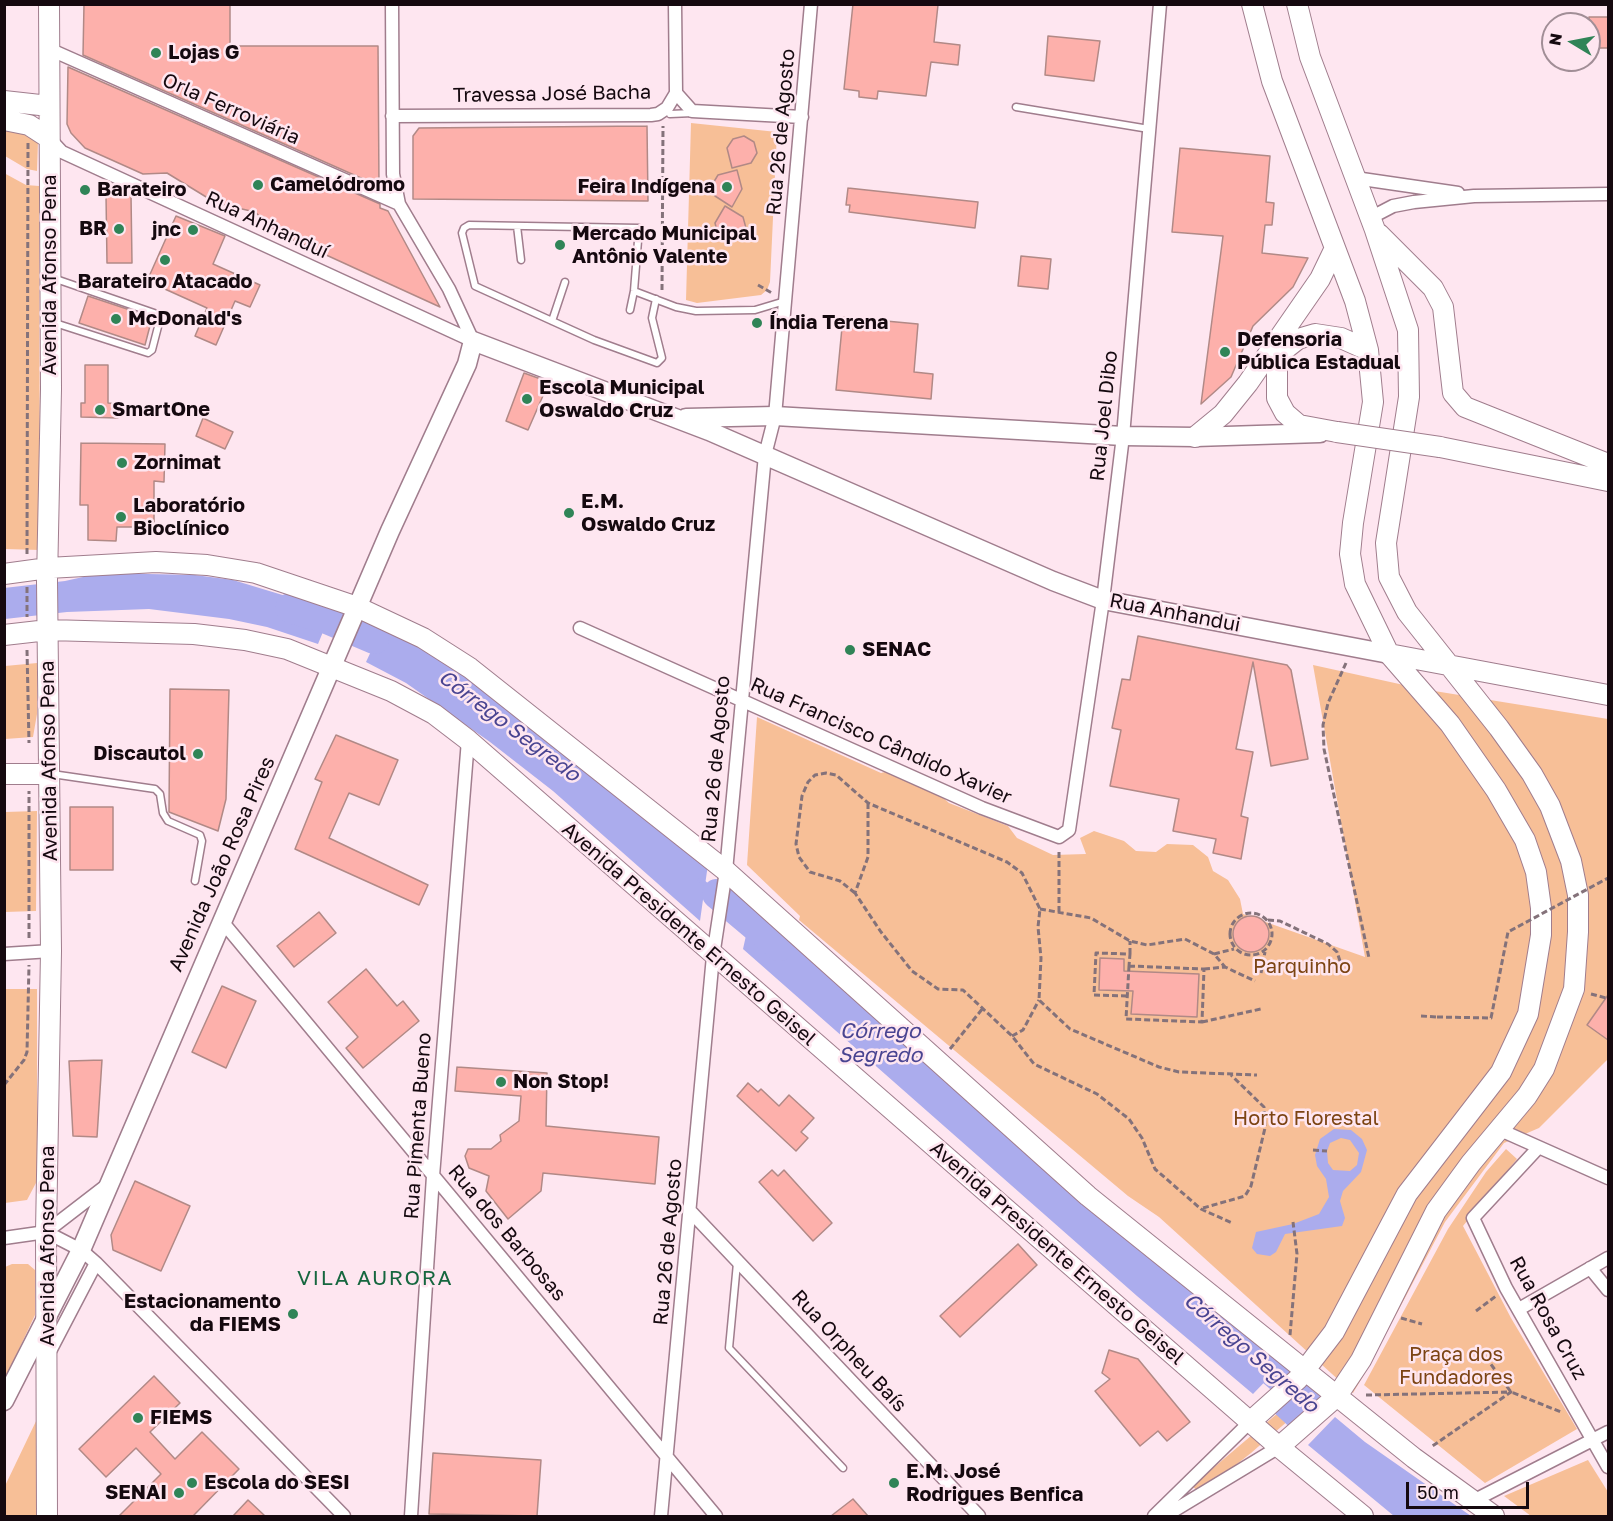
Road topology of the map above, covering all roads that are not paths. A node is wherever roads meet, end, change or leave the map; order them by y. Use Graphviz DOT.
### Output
graph roads {
  1 [pos="49,4"];
  2 [pos="392,4"];
  3 [pos="675,4"];
  4 [pos="811,4"];
  5 [pos="1160,4"];
  6 [pos="1252,4"];
  7 [pos="1297,4"];
  8 [pos="49,49"];
  9 [pos="676,93"];
  10 [pos="4,101"];
  11 [pos="49,106"];
  12 [pos="1016,107"];
  13 [pos="667,112"];
  14 [pos="700,113"];
  15 [pos="392,116"];
  16 [pos="802,117"];
  17 [pos="4,120"];
  18 [pos="1149,129"];
  19 [pos="49,138"];
  20 [pos="1355,178"];
  21 [pos="1608,194"];
  22 [pos="1474,196"];
  23 [pos="399,204"];
  24 [pos="1373,224"];
  25 [pos="517,226"];
  26 [pos="1334,250"];
  27 [pos="521,260"];
  28 [pos="50,276"];
  29 [pos="565,282"];
  30 [pos="634,291"];
  31 [pos="659,300"];
  32 [pos="786,301"];
  33 [pos="630,310"];
  34 [pos="552,321"];
  35 [pos="50,322"];
  36 [pos="473,341"];
  37 [pos="1368,350"];
  38 [pos="775,416"];
  39 [pos="674,419"];
  40 [pos="1337,432"];
  41 [pos="1123,436"];
  42 [pos="1196,437"];
  43 [pos="765,455"];
  44 [pos="1608,464"];
  45 [pos="1608,481"];
  46 [pos="4,574"];
  47 [pos="48,575"];
  48 [pos="1103,600"];
  49 [pos="355,612"];
  50 [pos="48,622"];
  51 [pos="580,628"];
  52 [pos="4,635"];
  53 [pos="1389,654"];
  54 [pos="335,661"];
  55 [pos="1449,664"];
  56 [pos="1608,695"];
  57 [pos="740,700"];
  58 [pos="468,740"];
  59 [pos="4,774"];
  60 [pos="49,774"];
  61 [pos="1064,833"];
  62 [pos="725,876"];
  63 [pos="195,881"];
  64 [pos="221,920"];
  65 [pos="51,951"];
  66 [pos="4,954"];
  67 [pos="713,956"];
  68 [pos="1498,1129"];
  69 [pos="1538,1148"];
  70 [pos="433,1176"];
  71 [pos="1608,1178"];
  72 [pos="110,1182"];
  73 [pos="691,1212"];
  74 [pos="46,1232"];
  75 [pos="4,1238"];
  76 [pos="81,1250"];
  77 [pos="1608,1258"];
  78 [pos="737,1260"];
  79 [pos="96,1263"];
  80 [pos="1590,1268"];
  81 [pos="1608,1290"];
  82 [pos="1519,1309"];
  83 [pos="48,1315"];
  84 [pos="48,1356"];
  85 [pos="1302,1374"];
  86 [pos="4,1401"];
  87 [pos="1332,1401"];
  88 [pos="1251,1421"];
  89 [pos="1608,1432"];
  90 [pos="1594,1440"];
  91 [pos="1279,1448"];
  92 [pos="667,1455"];
  93 [pos="1608,1467"];
  94 [pos="843,1468"];
  95 [pos="1473,1501"];
  96 [pos="47,1516"];
  97 [pos="344,1516"];
  98 [pos="411,1516"];
  99 [pos="661,1516"];
  100 [pos="716,1516"];
  101 [pos="979,1516"];
  102 [pos="1154,1516"];
  103 [pos="1165,1516"];
  104 [pos="1363,1516"];
  105 [pos="1494,1516"];
  1 -- 8 [label="main road, Avenida Afonso Pena"];
  2 -- 15 [label="street"];
  3 -- 9 [label="street"];
  4 -- 16 [label="street, Rua 26 de Agosto"];
  5 -- 18 [label="street, Rua Joel Dibo"];
  6 -- 26 [label="main road"];
  7 -- 20 [label="main road"];
  8 -- 11 [label="main road, Avenida Afonso Pena"];
  8 -- 23 [label="street, Orla Ferroviária"];
  9 -- 13 [label="street, Travessa José Bacha"];
  9 -- 14 [label="street, Travessa José Bacha"];
  10 -- 11 [label="main road"];
  11 -- 19 [label="main road, Avenida Afonso Pena"];
  12 -- 18 [label="lane"];
  13 -- 14 [label="lane"];
  13 -- 15 [label="street, Travessa José Bacha"];
  14 -- 16 [label="street"];
  15 -- 23 [label="street"];
  16 -- 32 [label="street, Rua 26 de Agosto"];
  17 -- 19 [label="main road"];
  18 -- 41 [label="street, Rua Joel Dibo"];
  19 -- 28 [label="main road, Avenida Afonso Pena"];
  19 -- 36 [label="street, Rua Anhanduí"];
  20 -- 22 [label="street"];
  20 -- 24 [label="main road"];
  21 -- 22 [label="street"];
  22 -- 24 [label="street"];
  23 -- 36 [label="street"];
  24 -- 44 [label="main road"];
  24 -- 55 [label="main road"];
  25 -- 27 [label="lane"];
  25 -- 30 [label="lane"];
  25 -- 34 [label="lane"];
  26 -- 37 [label="main road"];
  26 -- 42 [label="main road"];
  28 -- 35 [label="main road, Avenida Afonso Pena"];
  28 -- 35 [label="lane"];
  29 -- 34 [label="lane"];
  30 -- 31 [label="lane"];
  30 -- 33 [label="lane"];
  31 -- 32 [label="lane"];
  31 -- 34 [label="lane"];
  32 -- 38 [label="street, Rua 26 de Agosto"];
  35 -- 47 [label="main road, Avenida Afonso Pena"];
  36 -- 39 [label="street, Rua Anhandui"];
  36 -- 49 [label="street, Avenida João Rosa Pires"];
  37 -- 40 [label="main road"];
  37 -- 53 [label="main road"];
  38 -- 39 [label="street"];
  38 -- 41 [label="street"];
  38 -- 43 [label="street, Rua 26 de Agosto"];
  39 -- 43 [label="street, Rua Anhandui"];
  40 -- 42 [label="street"];
  40 -- 45 [label="main road, bridge"];
  41 -- 42 [label="street"];
  41 -- 48 [label="street, Rua Joel Dibo"];
  43 -- 48 [label="street, Rua Anhandui"];
  43 -- 57 [label="street, Rua 26 de Agosto"];
  46 -- 47 [label="main road"];
  47 -- 49 [label="main road"];
  47 -- 50 [label="main road, Avenida Afonso Pena"];
  48 -- 53 [label="street, Rua Anhandui"];
  48 -- 61 [label="street, Rua Joel Dibo"];
  49 -- 54 [label="street, Avenida João Rosa Pires"];
  49 -- 62 [label="main road"];
  50 -- 52 [label="main road, Avenida Presidente Ernesto Geisel"];
  50 -- 54 [label="main road, Avenida Presidente Ernesto Geisel"];
  50 -- 60 [label="main road, Avenida Afonso Pena"];
  51 -- 57 [label="street, Rua Francisco Cândido Xavier"];
  53 -- 55 [label="main road, Rua Anhandui"];
  53 -- 85 [label="main road"];
  54 -- 58 [label="main road, Avenida Presidente Ernesto Geisel"];
  54 -- 64 [label="street, Avenida João Rosa Pires"];
  55 -- 56 [label="main road, Rua Anhandui"];
  55 -- 68 [label="main road"];
  57 -- 61 [label="street, Rua Francisco Cândido Xavier"];
  57 -- 62 [label="street, Rua 26 de Agosto"];
  58 -- 67 [label="main road, Avenida Presidente Ernesto Geisel"];
  58 -- 70 [label="street, Rua Pimenta Bueno"];
  59 -- 60 [label="main road"];
  60 -- 63 [label="lane"];
  60 -- 65 [label="main road, Avenida Afonso Pena"];
  62 -- 67 [label="street, Rua 26 de Agosto"];
  62 -- 85 [label="main road"];
  64 -- 70 [label="street, Rua dos Barbosas"];
  64 -- 72 [label="street, Avenida João Rosa Pires"];
  65 -- 66 [label="street"];
  65 -- 74 [label="main road, Avenida Afonso Pena"];
  67 -- 73 [label="street, Rua 26 de Agosto"];
  67 -- 88 [label="main road, Avenida Presidente Ernesto Geisel"];
  68 -- 69 [label="street"];
  68 -- 87 [label="main road"];
  69 -- 71 [label="street"];
  69 -- 82 [label="street, Rua Rosa Cruz"];
  70 -- 92 [label="street, Rua dos Barbosas"];
  70 -- 98 [label="street, Rua Pimenta Bueno"];
  72 -- 74 [label="street"];
  72 -- 76 [label="street, Avenida João Rosa Pires"];
  73 -- 78 [label="street, Rua Orpheu Baís"];
  73 -- 92 [label="street, Rua 26 de Agosto"];
  74 -- 75 [label="street"];
  74 -- 76 [label="street"];
  74 -- 83 [label="main road, Avenida Afonso Pena"];
  76 -- 79 [label="street"];
  76 -- 83 [label="street, Avenida João Rosa Pires"];
  77 -- 80 [label="street"];
  78 -- 94 [label="lane"];
  78 -- 101 [label="street, Rua Orpheu Baís"];
  79 -- 84 [label="street"];
  79 -- 97 [label="street"];
  80 -- 81 [label="street"];
  80 -- 82 [label="street"];
  82 -- 90 [label="street, Rua Rosa Cruz"];
  83 -- 84 [label="main road, Avenida Afonso Pena"];
  83 -- 86 [label="street, Avenida João Rosa Pires"];
  84 -- 96 [label="main road, Avenida Afonso Pena"];
  85 -- 87 [label="main road"];
  85 -- 88 [label="main road"];
  87 -- 91 [label="main road"];
  87 -- 95 [label="main road"];
  88 -- 91 [label="main road, Avenida Presidente Ernesto Geisel"];
  88 -- 102 [label="street"];
  89 -- 90 [label="street"];
  90 -- 93 [label="street, Rua Rosa Cruz"];
  90 -- 95 [label="street"];
  91 -- 103 [label="street"];
  91 -- 104 [label="main road, Avenida Presidente Ernesto Geisel"];
  92 -- 99 [label="street, Rua 26 de Agosto"];
  92 -- 100 [label="street, Rua dos Barbosas"];
  95 -- 105 [label="main road"];
}
